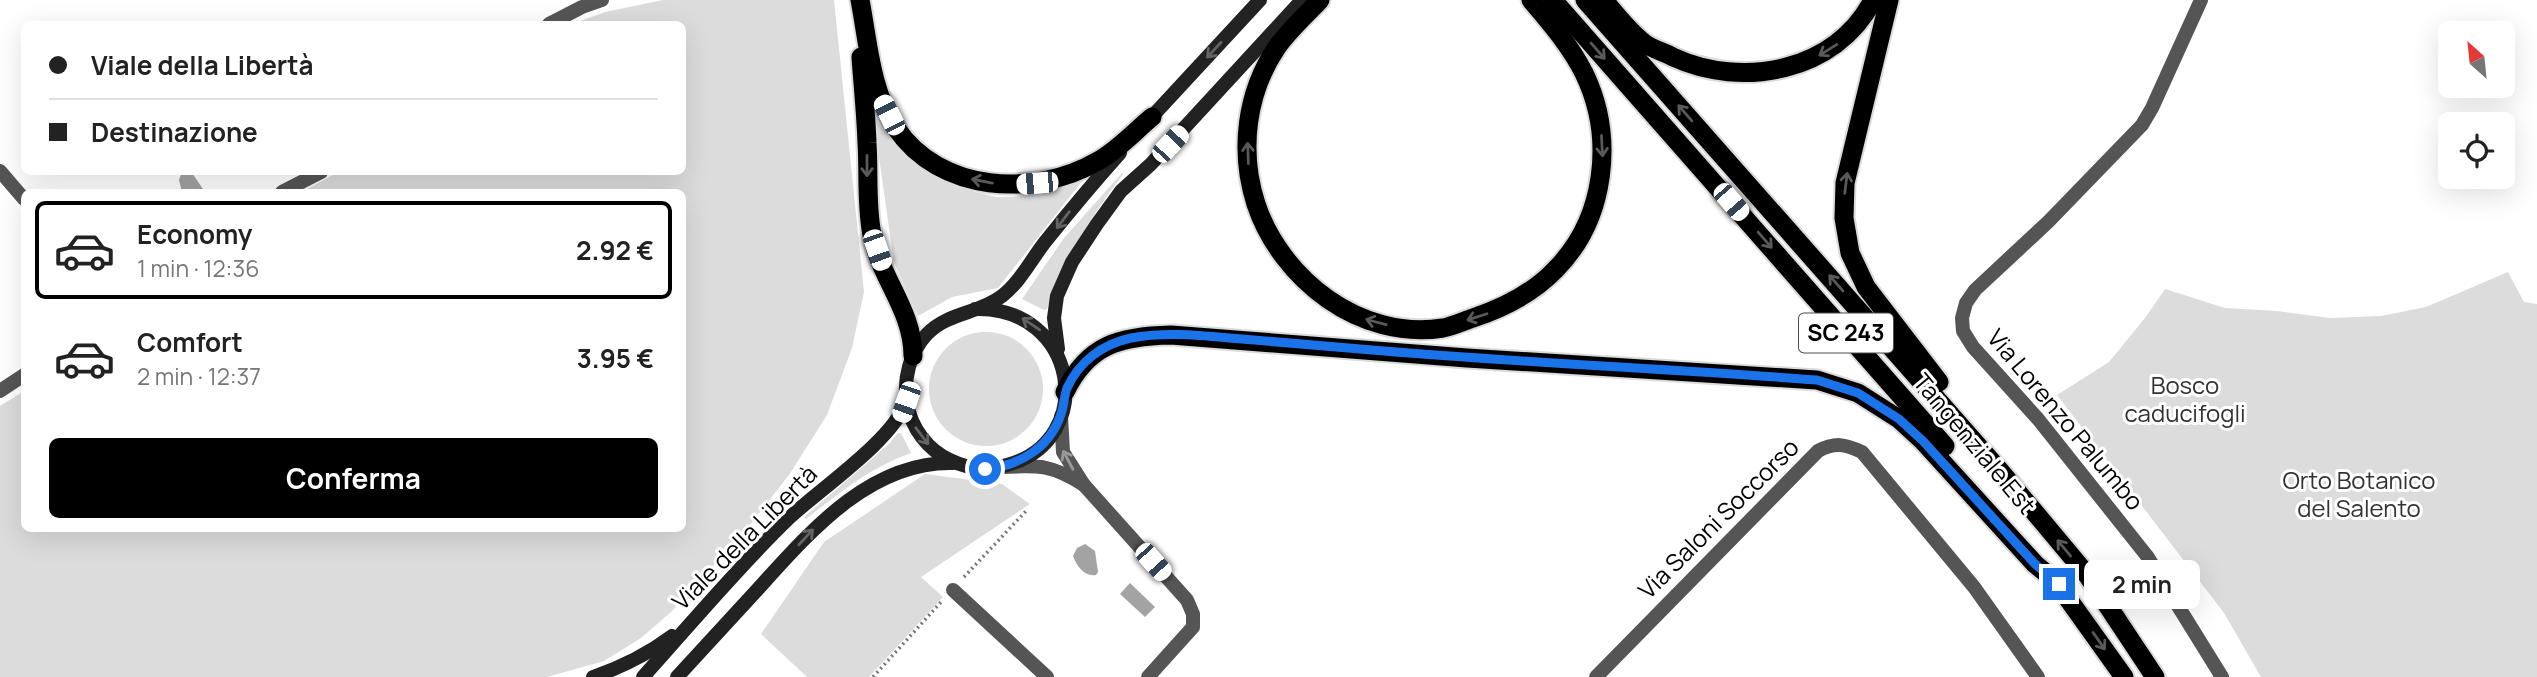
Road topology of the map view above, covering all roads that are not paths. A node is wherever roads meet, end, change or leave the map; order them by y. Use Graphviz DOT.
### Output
graph roads {
  1 [pos="602,0"];
  2 [pos="858,0"];
  3 [pos="1261,0"];
  4 [pos="1302,0"];
  5 [pos="1320,0"];
  6 [pos="1531,0"];
  7 [pos="1553,0"];
  8 [pos="1585,0"];
  9 [pos="1604,0"];
  10 [pos="1872,0"];
  11 [pos="1889,0"];
  12 [pos="2201,0"];
  13 [pos="555,21"];
  14 [pos="1152,117"];
  15 [pos="0,170"];
  16 [pos="315,175"];
  17 [pos="288,189"];
  18 [pos="21,195"];
  19 [pos="975,309"];
  20 [pos="913,356"];
  21 [pos="1060,360"];
  22 [pos="21,377"];
  23 [pos="0,391"];
  24 [pos="1065,392"];
  25 [pos="906,402"];
  26 [pos="1061,416"];
  27 [pos="957,464"];
  28 [pos="1001,467"];
  29 [pos="2001,472"];
  30 [pos="1084,485"];
  31 [pos="782,563"];
  32 [pos="2059,584"];
  33 [pos="953,590"];
  34 [pos="715,598"];
  35 [pos="2151,670"];
  36 [pos="2219,676"];
  37 [pos="593,677"];
  38 [pos="643,677"];
  39 [pos="677,677"];
  40 [pos="690,677"];
  41 [pos="1047,677"];
  42 [pos="1148,677"];
  43 [pos="1596,677"];
  44 [pos="2038,677"];
  45 [pos="2124,677"];
  1 -- 13 [label="street"];
  14 -- 2 [label="highway, one-way"];
  2 -- 20 [label="highway, one-way"];
  3 -- 14 [label="main road, Viale della Libertà, one-way"];
  4 -- 21 [label="main road, Viale della Libertà"];
  6 -- 5 [label="highway, one-way"];
  7 -- 32 [label="highway, Tangenziale Est / SC 243, one-way"];
  29 -- 8 [label="highway, Tangenziale Est / SC 243, one-way"];
  10 -- 9 [label="highway, one-way"];
  29 -- 11 [label="highway, one-way"];
  12 -- 36 [label="street, Via Lorenzo Palumbo"];
  14 -- 19 [label="main road, Viale della Libertà, one-way"];
  15 -- 18 [label="street"];
  16 -- 17 [label="street"];
  19 -- 20 [label="main road, Viale della Libertà"];
  21 -- 19 [label="main road, Viale della Libertà, one-way"];
  20 -- 25 [label="main road, Viale della Libertà"];
  21 -- 24 [label="main road, Viale della Libertà"];
  22 -- 23 [label="street"];
  24 -- 26 [label="main road, Viale della Libertà"];
  24 -- 32 [label="highway"];
  25 -- 27 [label="main road, Viale della Libertà, one-way"];
  25 -- 34 [label="main road, Viale della Libertà"];
  26 -- 28 [label="main road, Viale della Libertà"];
  30 -- 26 [label="street, one-way"];
  27 -- 28 [label="main road, Viale della Libertà"];
  31 -- 27 [label="main road, Viale della Libertà, one-way"];
  28 -- 30 [label="street"];
  35 -- 29 [label="highway, Tangenziale Est / SC 243, one-way"];
  30 -- 42 [label="street"];
  31 -- 39 [label="main road, Viale della Libertà"];
  31 -- 40 [label="main road"];
  32 -- 45 [label="highway, Tangenziale Est / SC 243, one-way"];
  33 -- 41 [label="street"];
  34 -- 37 [label="main road"];
  34 -- 38 [label="main road, Viale della Libertà"];
  43 -- 44 [label="street, Via Saloni Soccorso"];
}
